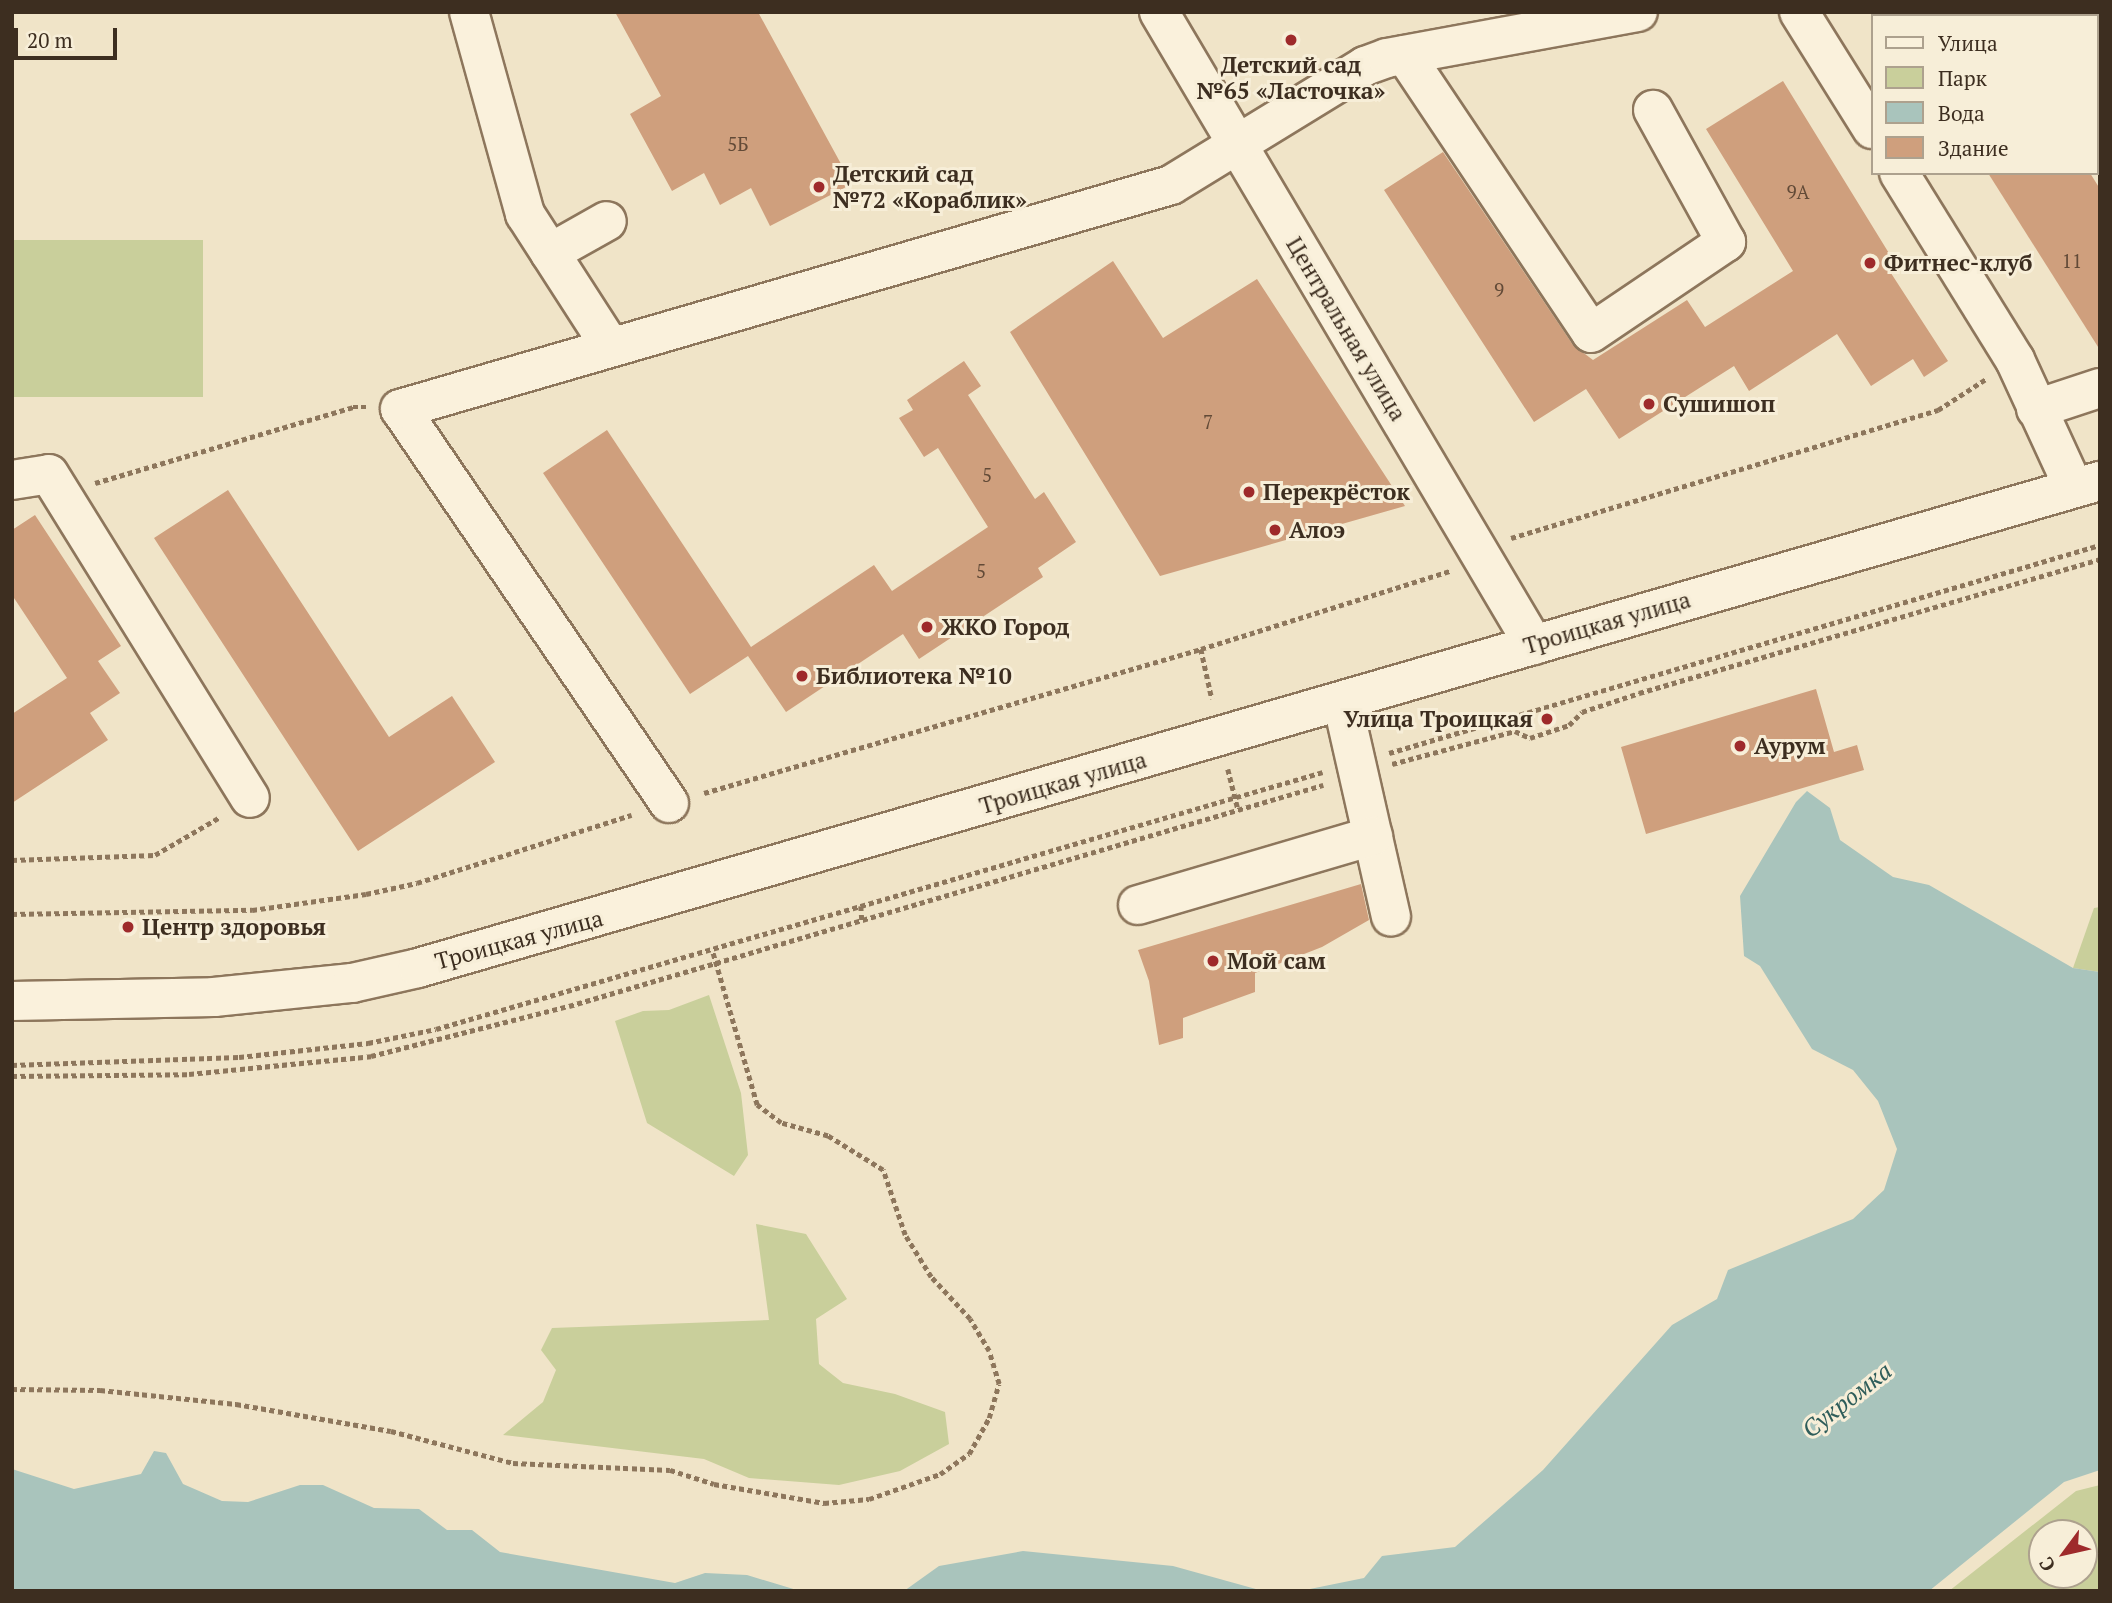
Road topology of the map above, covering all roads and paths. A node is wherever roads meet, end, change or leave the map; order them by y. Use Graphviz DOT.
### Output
graph roads {
  1 [pos="469,12"];
  2 [pos="1158,12"];
  3 [pos="1638,12"];
  4 [pos="1799,12"];
  5 [pos="1405,55"];
  6 [pos="1653,110"];
  7 [pos="1870,120"];
  8 [pos="1237,148"];
  9 [pos="1900,175"];
  10 [pos="607,221"];
  11 [pos="550,253"];
  12 [pos="610,346"];
  13 [pos="2015,360"];
  14 [pos="2100,388"];
  15 [pos="400,409"];
  16 [pos="2036,409"];
  17 [pos="12,480"];
  18 [pos="2087,484"];
  19 [pos="61,493"];
  20 [pos="2100,545"];
  21 [pos="2100,559"];
  22 [pos="1486,560"];
  23 [pos="1534,645"];
  24 [pos="1342,701"];
  25 [pos="1366,783"];
  26 [pos="250,799"];
  27 [pos="669,803"];
  28 [pos="1373,836"];
  29 [pos="12,860"];
  30 [pos="1138,905"];
  31 [pos="860,906"];
  32 [pos="12,914"];
  33 [pos="1391,916"];
  34 [pos="862,921"];
  35 [pos="712,950"];
  36 [pos="716,964"];
  37 [pos="12,1001"];
  38 [pos="12,1065"];
  39 [pos="12,1076"];
  40 [pos="12,1389"];
  1 -- 11 [label="street"];
  2 -- 8 [label="street, Центральная улица"];
  3 -- 5 [label="street"];
  4 -- 7 [label="street"];
  5 -- 6 [label="street"];
  5 -- 8 [label="street"];
  8 -- 12 [label="street"];
  8 -- 22 [label="street, Центральная улица"];
  9 -- 13 [label="street"];
  10 -- 11 [label="street"];
  11 -- 12 [label="street"];
  12 -- 15 [label="street"];
  13 -- 16 [label="street"];
  13 -- 22 [label="path"];
  14 -- 16 [label="street"];
  15 -- 19 [label="path"];
  15 -- 27 [label="street"];
  16 -- 18 [label="street"];
  17 -- 19 [label="street"];
  18 -- 23 [label="street, Троицкая улица"];
  19 -- 26 [label="street"];
  20 -- 25 [label="path"];
  21 -- 25 [label="path"];
  22 -- 23 [label="street, Центральная улица"];
  22 -- 27 [label="path"];
  23 -- 24 [label="street, Троицкая улица"];
  24 -- 25 [label="street"];
  24 -- 37 [label="street, Троицкая улица"];
  25 -- 28 [label="street"];
  25 -- 31 [label="path"];
  25 -- 34 [label="path"];
  26 -- 29 [label="path"];
  27 -- 32 [label="path"];
  28 -- 30 [label="street"];
  28 -- 33 [label="street"];
  31 -- 34 [label="path"];
  31 -- 35 [label="path"];
  34 -- 36 [label="path"];
  35 -- 36 [label="path"];
  35 -- 38 [label="path"];
  36 -- 39 [label="path"];
  36 -- 40 [label="path"];
}
